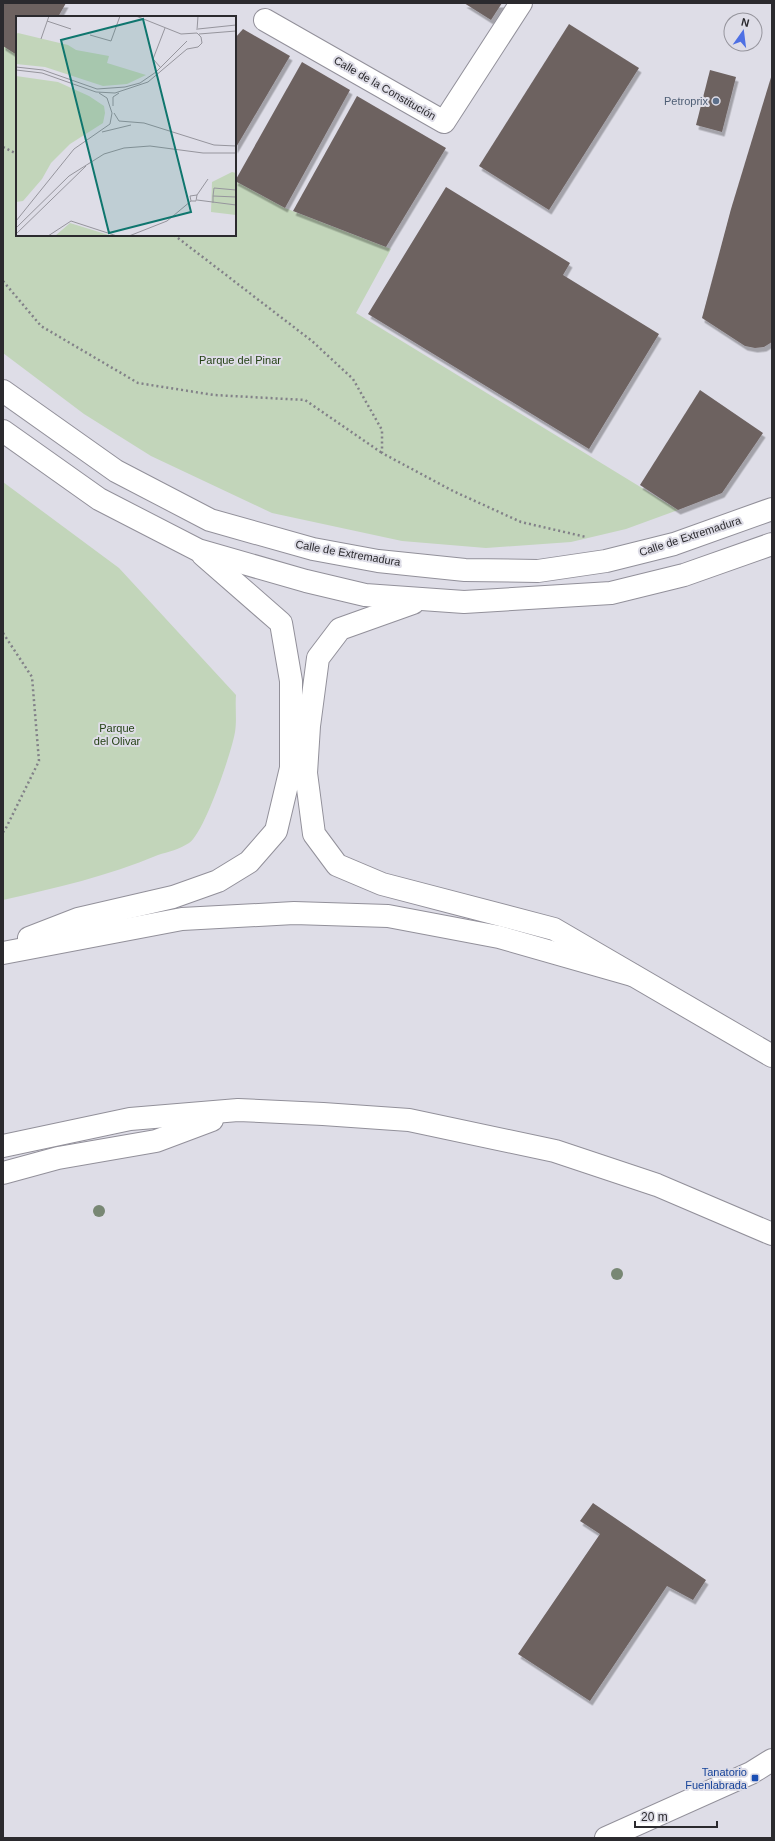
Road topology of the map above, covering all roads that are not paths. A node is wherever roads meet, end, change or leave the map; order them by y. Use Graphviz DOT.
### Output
graph roads {
  1 [pos="521,3"];
  2 [pos="265,20"];
  3 [pos="3,391"];
  4 [pos="3,431"];
  5 [pos="772,509"];
  6 [pos="772,544"];
  7 [pos="198,550"];
  8 [pos="419,600"];
  9 [pos="299,770"];
  10 [pos="3,948"];
  11 [pos="3,953"];
  12 [pos="632,975"];
  13 [pos="772,1056"];
  14 [pos="238,1110"];
  15 [pos="3,1146"];
  16 [pos="3,1173"];
  17 [pos="772,1234"];
  18 [pos="772,1760"];
  19 [pos="606,1838"];
  1 -- 2 [label="main road, Calle de la Constitución"];
  3 -- 5 [label="main road, Calle de Extremadura"];
  4 -- 7 [label="main road"];
  6 -- 8 [label="main road"];
  7 -- 8 [label="main road"];
  7 -- 9 [label="main road"];
  8 -- 9 [label="main road"];
  9 -- 10 [label="main road"];
  9 -- 12 [label="main road"];
  11 -- 12 [label="main road"];
  12 -- 13 [label="main road"];
  14 -- 15 [label="main road"];
  14 -- 16 [label="main road"];
  14 -- 17 [label="main road"];
  18 -- 19 [label="main road"];
}
